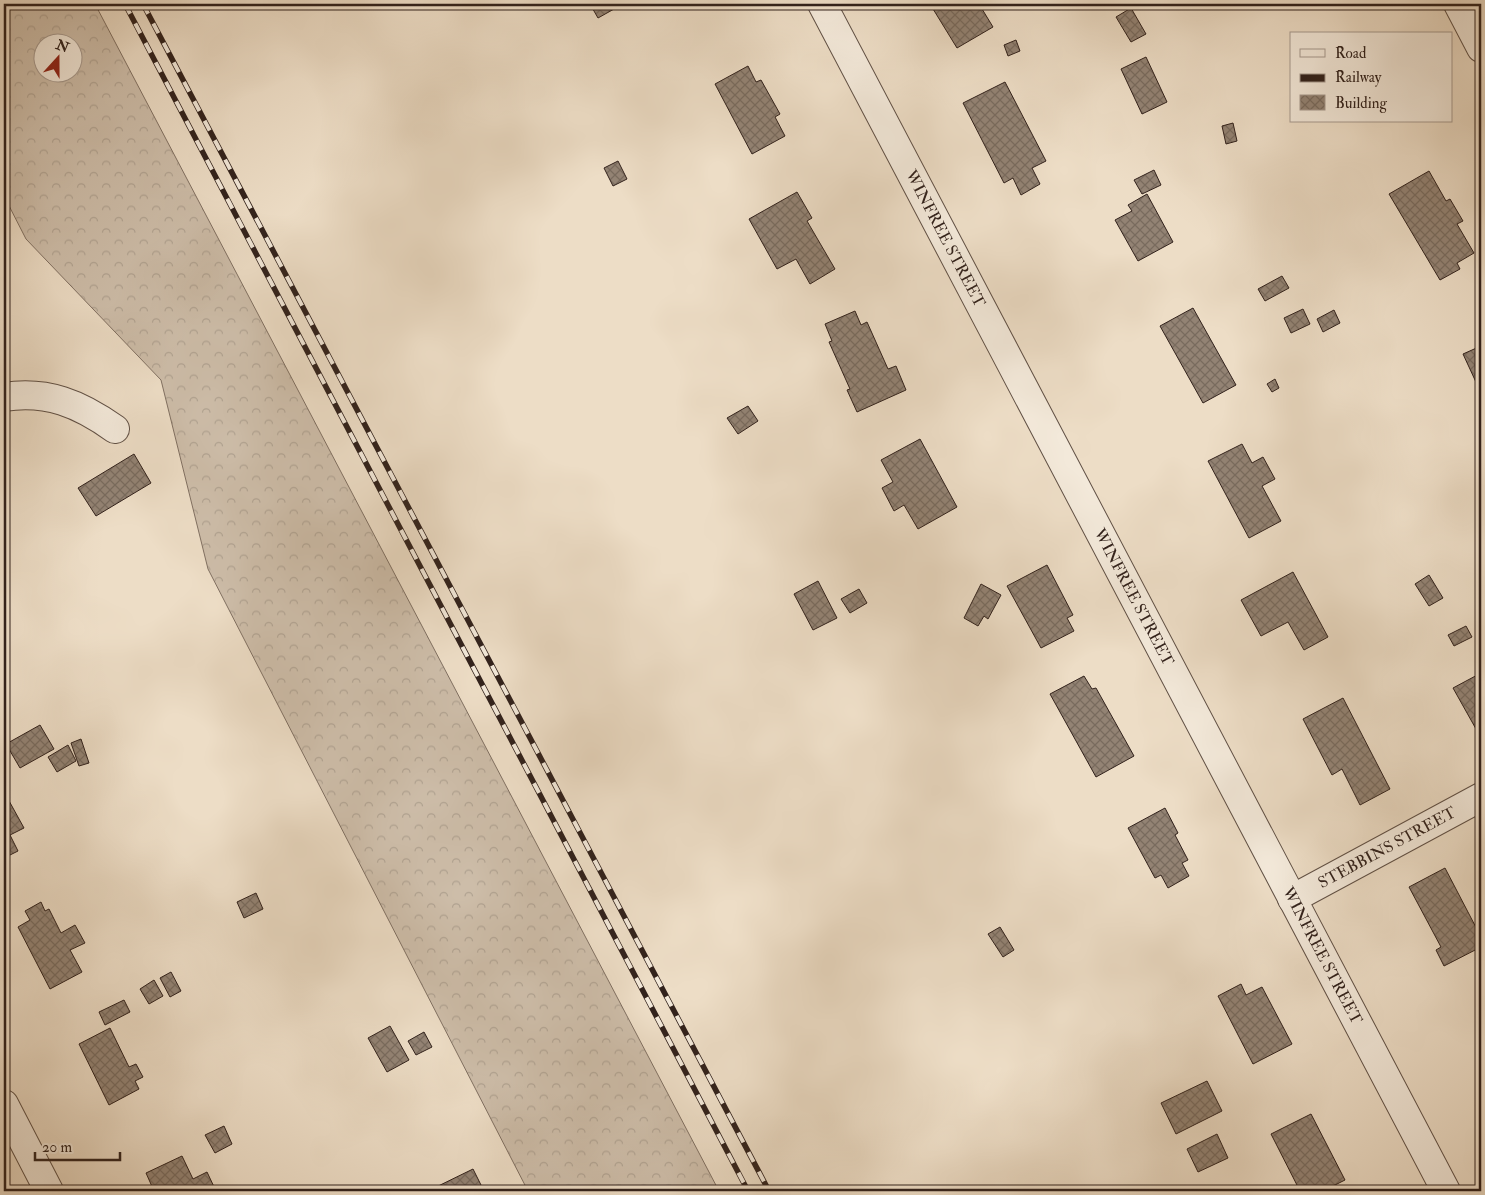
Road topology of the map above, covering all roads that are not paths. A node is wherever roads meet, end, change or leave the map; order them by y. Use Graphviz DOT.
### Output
graph roads {
  1 [pos="822,4"];
  2 [pos="1458,4"];
  3 [pos="1481,48"];
  4 [pos="4,397"];
  5 [pos="115,429"];
  6 [pos="1481,797"];
  7 [pos="1292,898"];
  8 [pos="4,1104"];
  9 [pos="49,1191"];
  10 [pos="1446,1191"];
  1 -- 7 [label="street, WINFREE STREET"];
  2 -- 3 [label="street"];
  4 -- 5 [label="street"];
  6 -- 7 [label="street, STEBBINS STREET"];
  7 -- 10 [label="street, WINFREE STREET"];
  8 -- 9 [label="street"];
}
